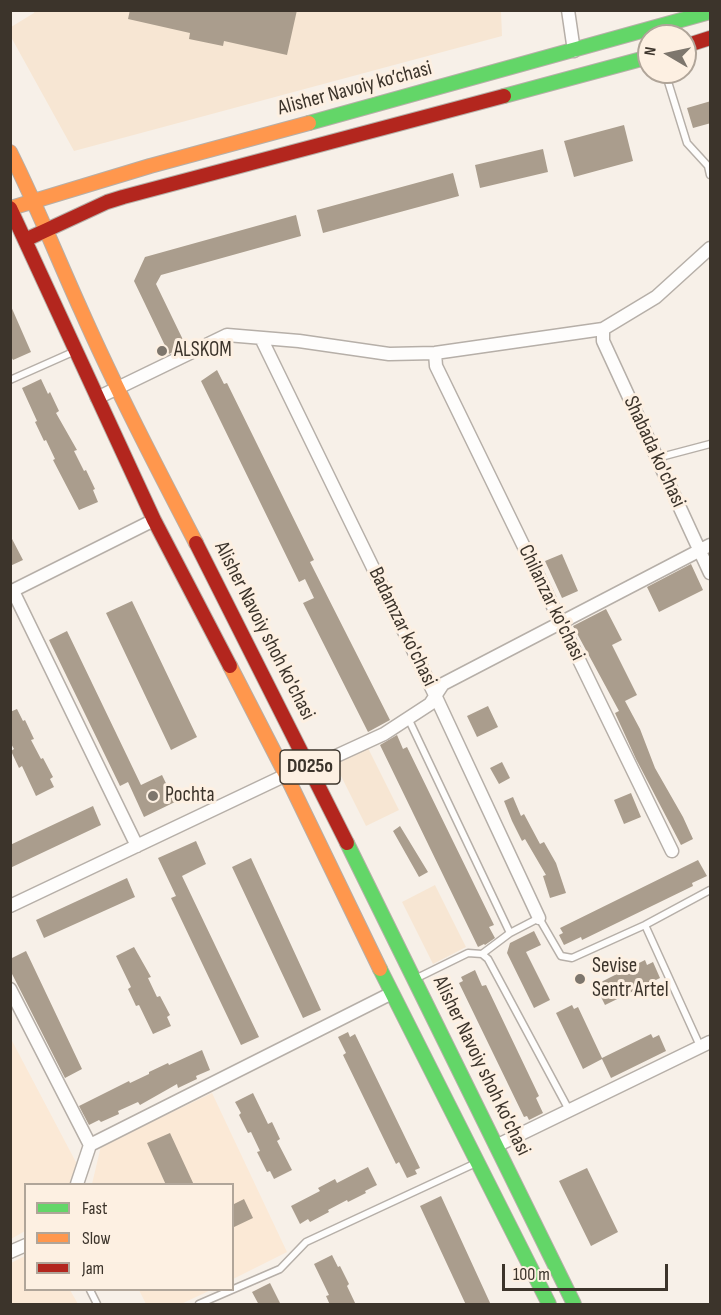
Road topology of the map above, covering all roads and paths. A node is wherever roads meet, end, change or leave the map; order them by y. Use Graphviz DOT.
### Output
graph roads {
  1 [pos="568,10"];
  2 [pos="711,12"];
  3 [pos="574,51"];
  4 [pos="554,57"];
  5 [pos="637,60"];
  6 [pos="560,81"];
  7 [pos="670,84"];
  8 [pos="283,130"];
  9 [pos="10,152"];
  10 [pos="290,154"];
  11 [pos="711,175"];
  12 [pos="34,200"];
  13 [pos="10,208"];
  14 [pos="47,230"];
  15 [pos="25,240"];
  16 [pos="711,248"];
  17 [pos="603,329"];
  18 [pos="261,338"];
  19 [pos="75,351"];
  20 [pos="435,353"];
  21 [pos="10,380"];
  22 [pos="116,387"];
  23 [pos="97,398"];
  24 [pos="711,444"];
  25 [pos="657,458"];
  26 [pos="154,520"];
  27 [pos="705,548"];
  28 [pos="711,573"];
  29 [pos="12,592"];
  30 [pos="560,622"];
  31 [pos="435,696"];
  32 [pos="408,718"];
  33 [pos="310,768"];
  34 [pos="286,774"];
  35 [pos="137,846"];
  36 [pos="672,851"];
  37 [pos="711,890"];
  38 [pos="10,906"];
  39 [pos="539,918"];
  40 [pos="645,925"];
  41 [pos="510,933"];
  42 [pos="482,954"];
  43 [pos="414,979"];
  44 [pos="10,989"];
  45 [pos="392,993"];
  46 [pos="706,1044"];
  47 [pos="569,1110"];
  48 [pos="90,1145"];
  49 [pos="496,1146"];
  50 [pos="477,1163"];
  51 [pos="78,1183"];
  52 [pos="24,1246"];
  53 [pos="10,1252"];
  54 [pos="234,1289"];
  55 [pos="90,1291"];
  56 [pos="230,1291"];
  57 [pos="97,1305"];
  58 [pos="199,1305"];
  59 [pos="549,1305"];
  60 [pos="574,1305"];
  1 -- 3 [label="street"];
  2 -- 3 [label="main road, Alisher Navoiy ko’chasi / D025o"];
  3 -- 4 [label="main road, Alisher Navoiy ko’chasi / D025o"];
  4 -- 6 [label="main road"];
  4 -- 8 [label="main road, Alisher Navoiy ko’chasi / D025o"];
  5 -- 6 [label="main road"];
  6 -- 10 [label="main road"];
  7 -- 11 [label="lane"];
  8 -- 10 [label="main road"];
  8 -- 12 [label="main road, Alisher Navoiy ko’chasi / D025o"];
  9 -- 12 [label="main road, Alisher Navoiy shoh ko'chasi"];
  10 -- 14 [label="main road"];
  12 -- 13 [label="main road, Alisher Navoiy ko’chasi / D025o"];
  12 -- 14 [label="main road, Alisher Navoiy shoh ko'chasi / D025o"];
  13 -- 15 [label="main road, D025o"];
  14 -- 15 [label="main road"];
  14 -- 22 [label="main road, Alisher Navoiy shoh ko'chasi / D025o"];
  15 -- 19 [label="main road, D025o"];
  16 -- 17 [label="street"];
  17 -- 20 [label="street"];
  17 -- 25 [label="street, Shabada ko'chasi"];
  18 -- 20 [label="street"];
  18 -- 22 [label="street"];
  18 -- 31 [label="street, Badamzar ko'chasi"];
  19 -- 21 [label="lane"];
  19 -- 23 [label="main road, D025o"];
  20 -- 30 [label="street, Chilanzar ko'chasi"];
  22 -- 23 [label="street"];
  22 -- 33 [label="main road, Alisher Navoiy shoh ko'chasi / D025o"];
  23 -- 26 [label="main road, D025o"];
  24 -- 25 [label="lane"];
  25 -- 27 [label="street, Shabada ko'chasi"];
  26 -- 29 [label="street"];
  26 -- 34 [label="main road, D025o"];
  27 -- 28 [label="street, Shabada ko'chasi"];
  27 -- 30 [label="street"];
  29 -- 35 [label="street"];
  30 -- 31 [label="street"];
  30 -- 36 [label="street, Chilanzar ko'chasi"];
  31 -- 32 [label="street"];
  31 -- 39 [label="street, Badamzar ko'chasi"];
  32 -- 33 [label="street"];
  32 -- 41 [label="lane"];
  33 -- 43 [label="main road, Alisher Navoiy shoh ko'chasi / D025o"];
  34 -- 35 [label="street"];
  34 -- 45 [label="main road, D025o"];
  35 -- 38 [label="street"];
  37 -- 40 [label="lane"];
  39 -- 40 [label="lane"];
  39 -- 41 [label="lane"];
  40 -- 46 [label="lane"];
  41 -- 42 [label="lane"];
  42 -- 43 [label="lane"];
  42 -- 47 [label="lane"];
  43 -- 49 [label="main road, Alisher Navoiy shoh ko'chasi / D025o"];
  44 -- 48 [label="street"];
  45 -- 48 [label="street"];
  45 -- 50 [label="main road, D025o"];
  46 -- 47 [label="street"];
  47 -- 49 [label="street"];
  48 -- 51 [label="street"];
  49 -- 60 [label="main road, Alisher Navoiy shoh ko'chasi / D025o"];
  50 -- 54 [label="lane"];
  50 -- 59 [label="main road, D025o"];
  52 -- 53 [label="street"];
  55 -- 57 [label="lane"];
  56 -- 58 [label="lane"];
}
